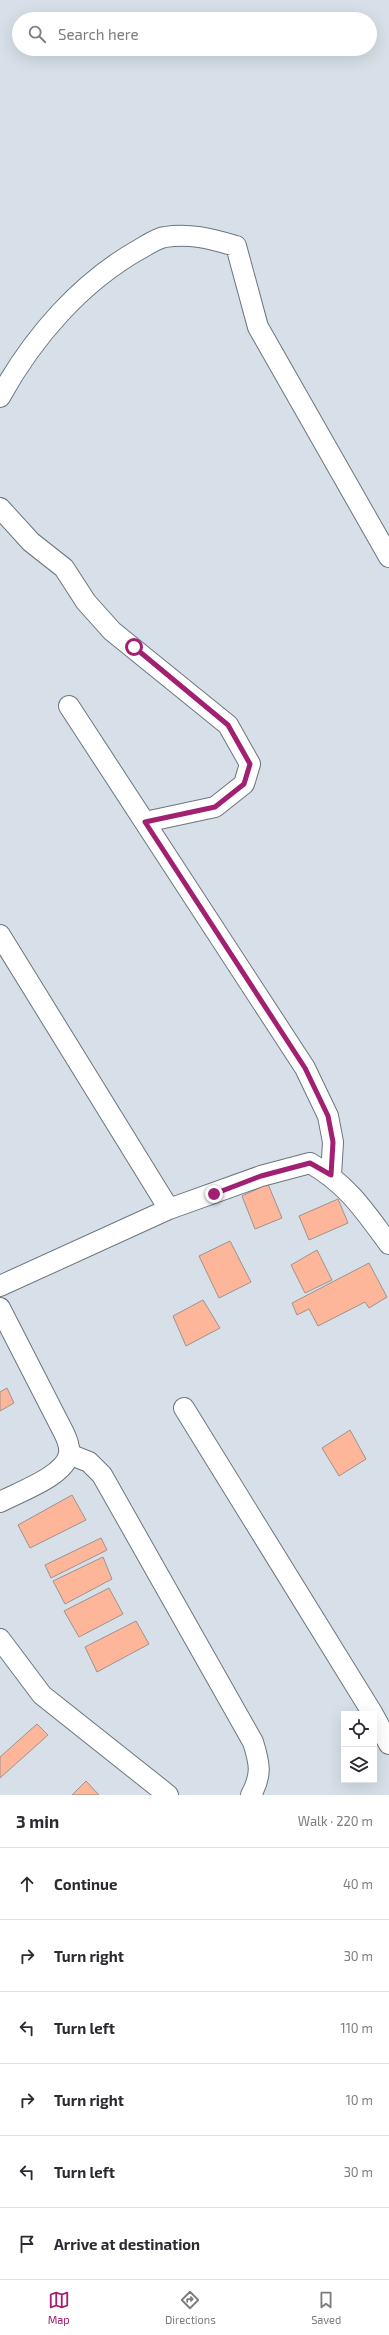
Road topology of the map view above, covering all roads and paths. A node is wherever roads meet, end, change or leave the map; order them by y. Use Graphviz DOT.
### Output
graph roads {
  1 [pos="0,396"];
  2 [pos="0,508"];
  3 [pos="389,557"];
  4 [pos="69,706"];
  5 [pos="145,822"];
  6 [pos="0,935"];
  7 [pos="331,1175"];
  8 [pos="169,1209"];
  9 [pos="387,1237"];
  10 [pos="0,1286"];
  11 [pos="0,1308"];
  12 [pos="184,1408"];
  13 [pos="69,1454"];
  14 [pos="0,1502"];
  15 [pos="0,1639"];
  16 [pos="372,1711"];
  17 [pos="377,1721"];
  18 [pos="389,1744"];
  19 [pos="168,1795"];
  20 [pos="251,1795"];
  1 -- 3 [label="street"];
  2 -- 5 [label="street"];
  4 -- 5 [label="street"];
  5 -- 7 [label="street"];
  6 -- 8 [label="street"];
  7 -- 8 [label="street"];
  7 -- 9 [label="street"];
  8 -- 10 [label="street"];
  11 -- 13 [label="street"];
  12 -- 16 [label="street"];
  13 -- 14 [label="street"];
  13 -- 20 [label="street"];
  15 -- 19 [label="street"];
  17 -- 18 [label="street"];
}
